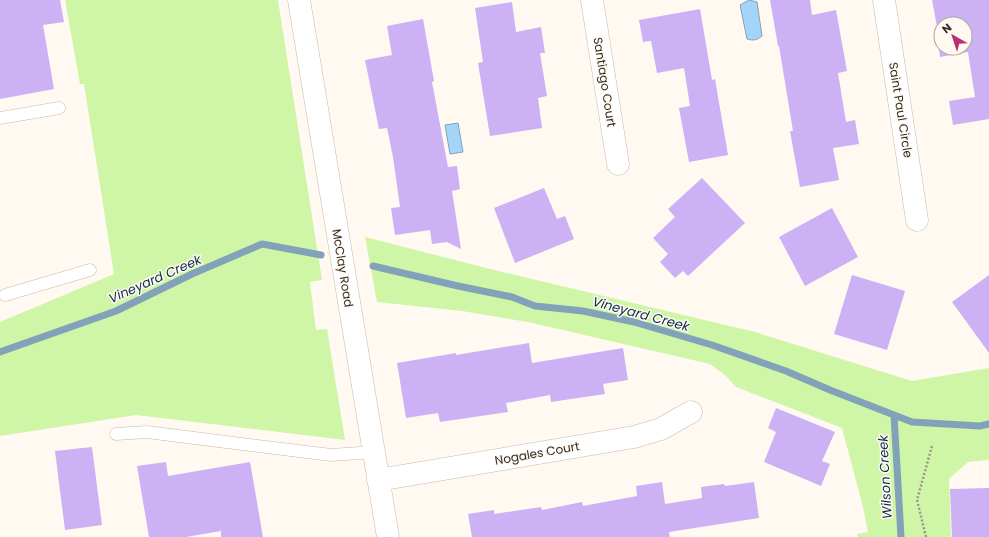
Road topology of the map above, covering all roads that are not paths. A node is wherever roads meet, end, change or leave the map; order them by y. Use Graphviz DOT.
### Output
graph roads {
  1 [pos="299,0"];
  2 [pos="592,0"];
  3 [pos="884,0"];
  4 [pos="59,108"];
  5 [pos="0,118"];
  6 [pos="618,164"];
  7 [pos="917,220"];
  8 [pos="90,270"];
  9 [pos="5,295"];
  10 [pos="691,412"];
  11 [pos="116,434"];
  12 [pos="374,452"];
  13 [pos="378,480"];
  14 [pos="388,537"];
  1 -- 12 [label="street, McClay Road"];
  2 -- 6 [label="street, Santiago Court"];
  3 -- 7 [label="street, Saint Paul Circle"];
  4 -- 5 [label="lane"];
  8 -- 9 [label="lane"];
  10 -- 13 [label="street, Nogales Court"];
  11 -- 12 [label="lane"];
  12 -- 13 [label="street, McClay Road"];
  13 -- 14 [label="street, McClay Road"];
}
